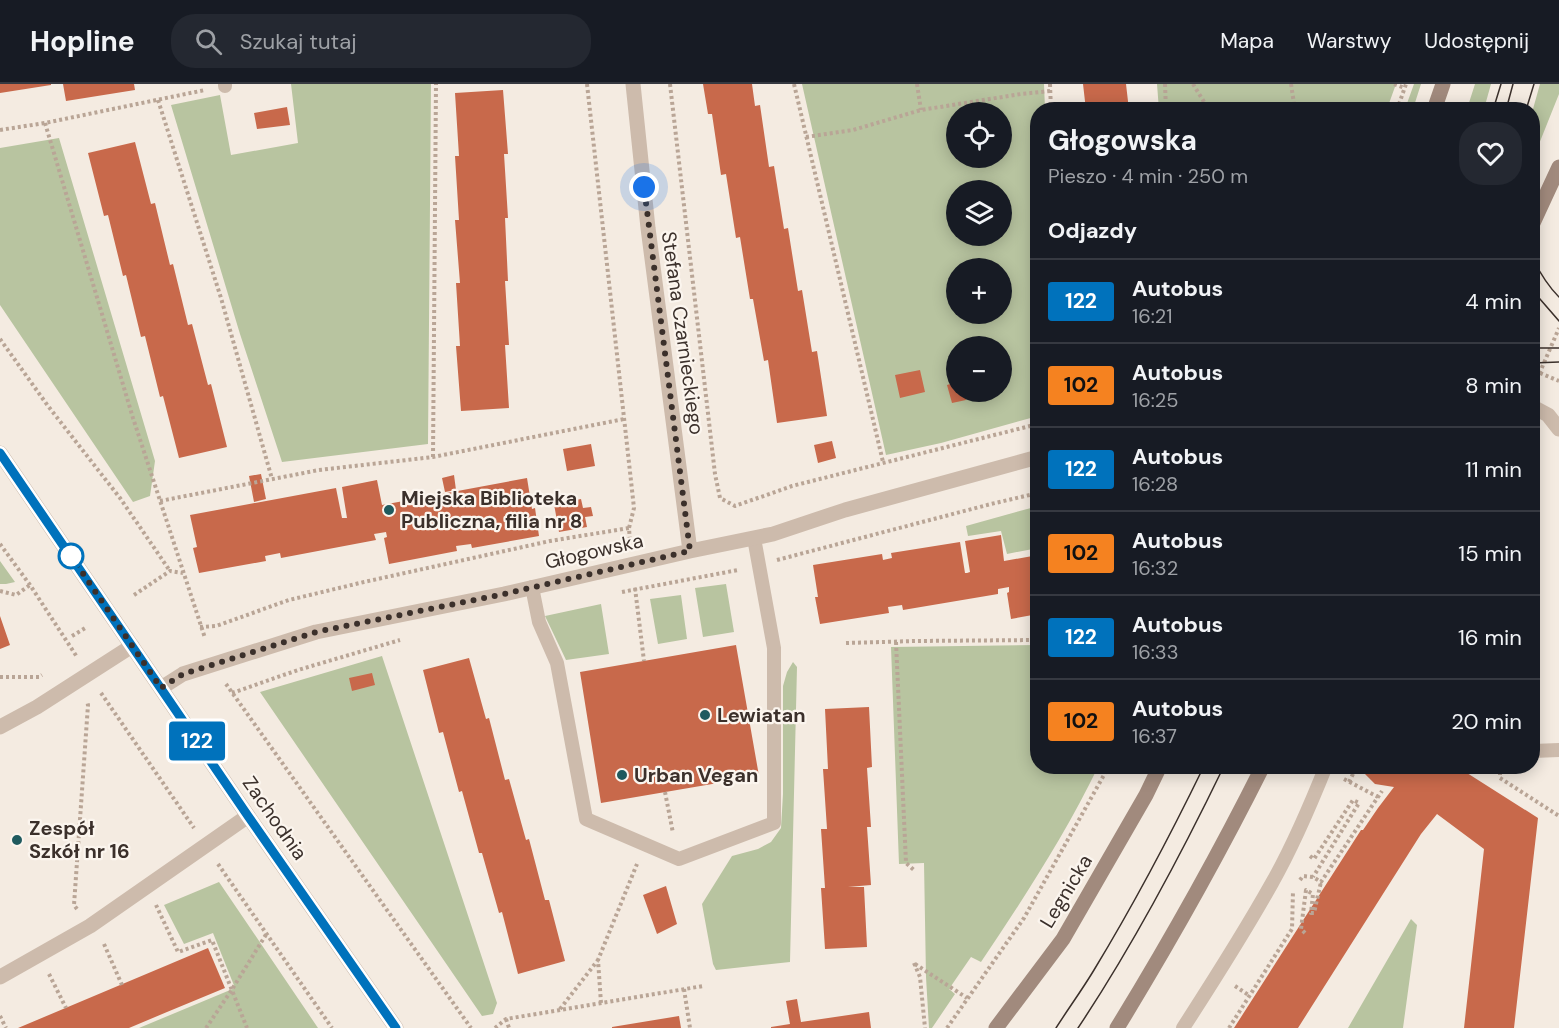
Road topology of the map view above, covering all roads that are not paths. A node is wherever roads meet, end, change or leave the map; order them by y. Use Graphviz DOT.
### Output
graph roads {
  1 [pos="633,84"];
  2 [pos="1443,84"];
  3 [pos="1437,102"];
  4 [pos="1559,167"];
  5 [pos="1540,208"];
  6 [pos="1540,411"];
  7 [pos="1559,429"];
  8 [pos="0,453"];
  9 [pos="1030,459"];
  10 [pos="754,538"];
  11 [pos="690,551"];
  12 [pos="532,587"];
  13 [pos="132,646"];
  14 [pos="161,688"];
  15 [pos="0,727"];
  16 [pos="1559,750"];
  17 [pos="1540,751"];
  18 [pos="1156,774"];
  19 [pos="1259,774"];
  20 [pos="1323,774"];
  21 [pos="248,816"];
  22 [pos="0,977"];
  23 [pos="396,1028"];
  24 [pos="996,1028"];
  25 [pos="1117,1028"];
  26 [pos="1183,1028"];
  1 -- 11 [label="street, Stefana Czarnieckiego"];
  2 -- 3 [label="main road"];
  4 -- 5 [label="main road"];
  6 -- 7 [label="street"];
  8 -- 13 [label="street, Zachodnia"];
  9 -- 10 [label="street, Głogowska"];
  10 -- 11 [label="street, Głogowska"];
  10 -- 12 [label="lane"];
  11 -- 12 [label="street, Głogowska"];
  12 -- 14 [label="street, Głogowska"];
  13 -- 14 [label="street, Zachodnia"];
  13 -- 15 [label="street"];
  14 -- 21 [label="street, Zachodnia"];
  16 -- 17 [label="lane"];
  18 -- 24 [label="main road, Legnicka"];
  19 -- 25 [label="main road"];
  20 -- 26 [label="lane"];
  21 -- 22 [label="street"];
  21 -- 23 [label="street, Zachodnia"];
}
